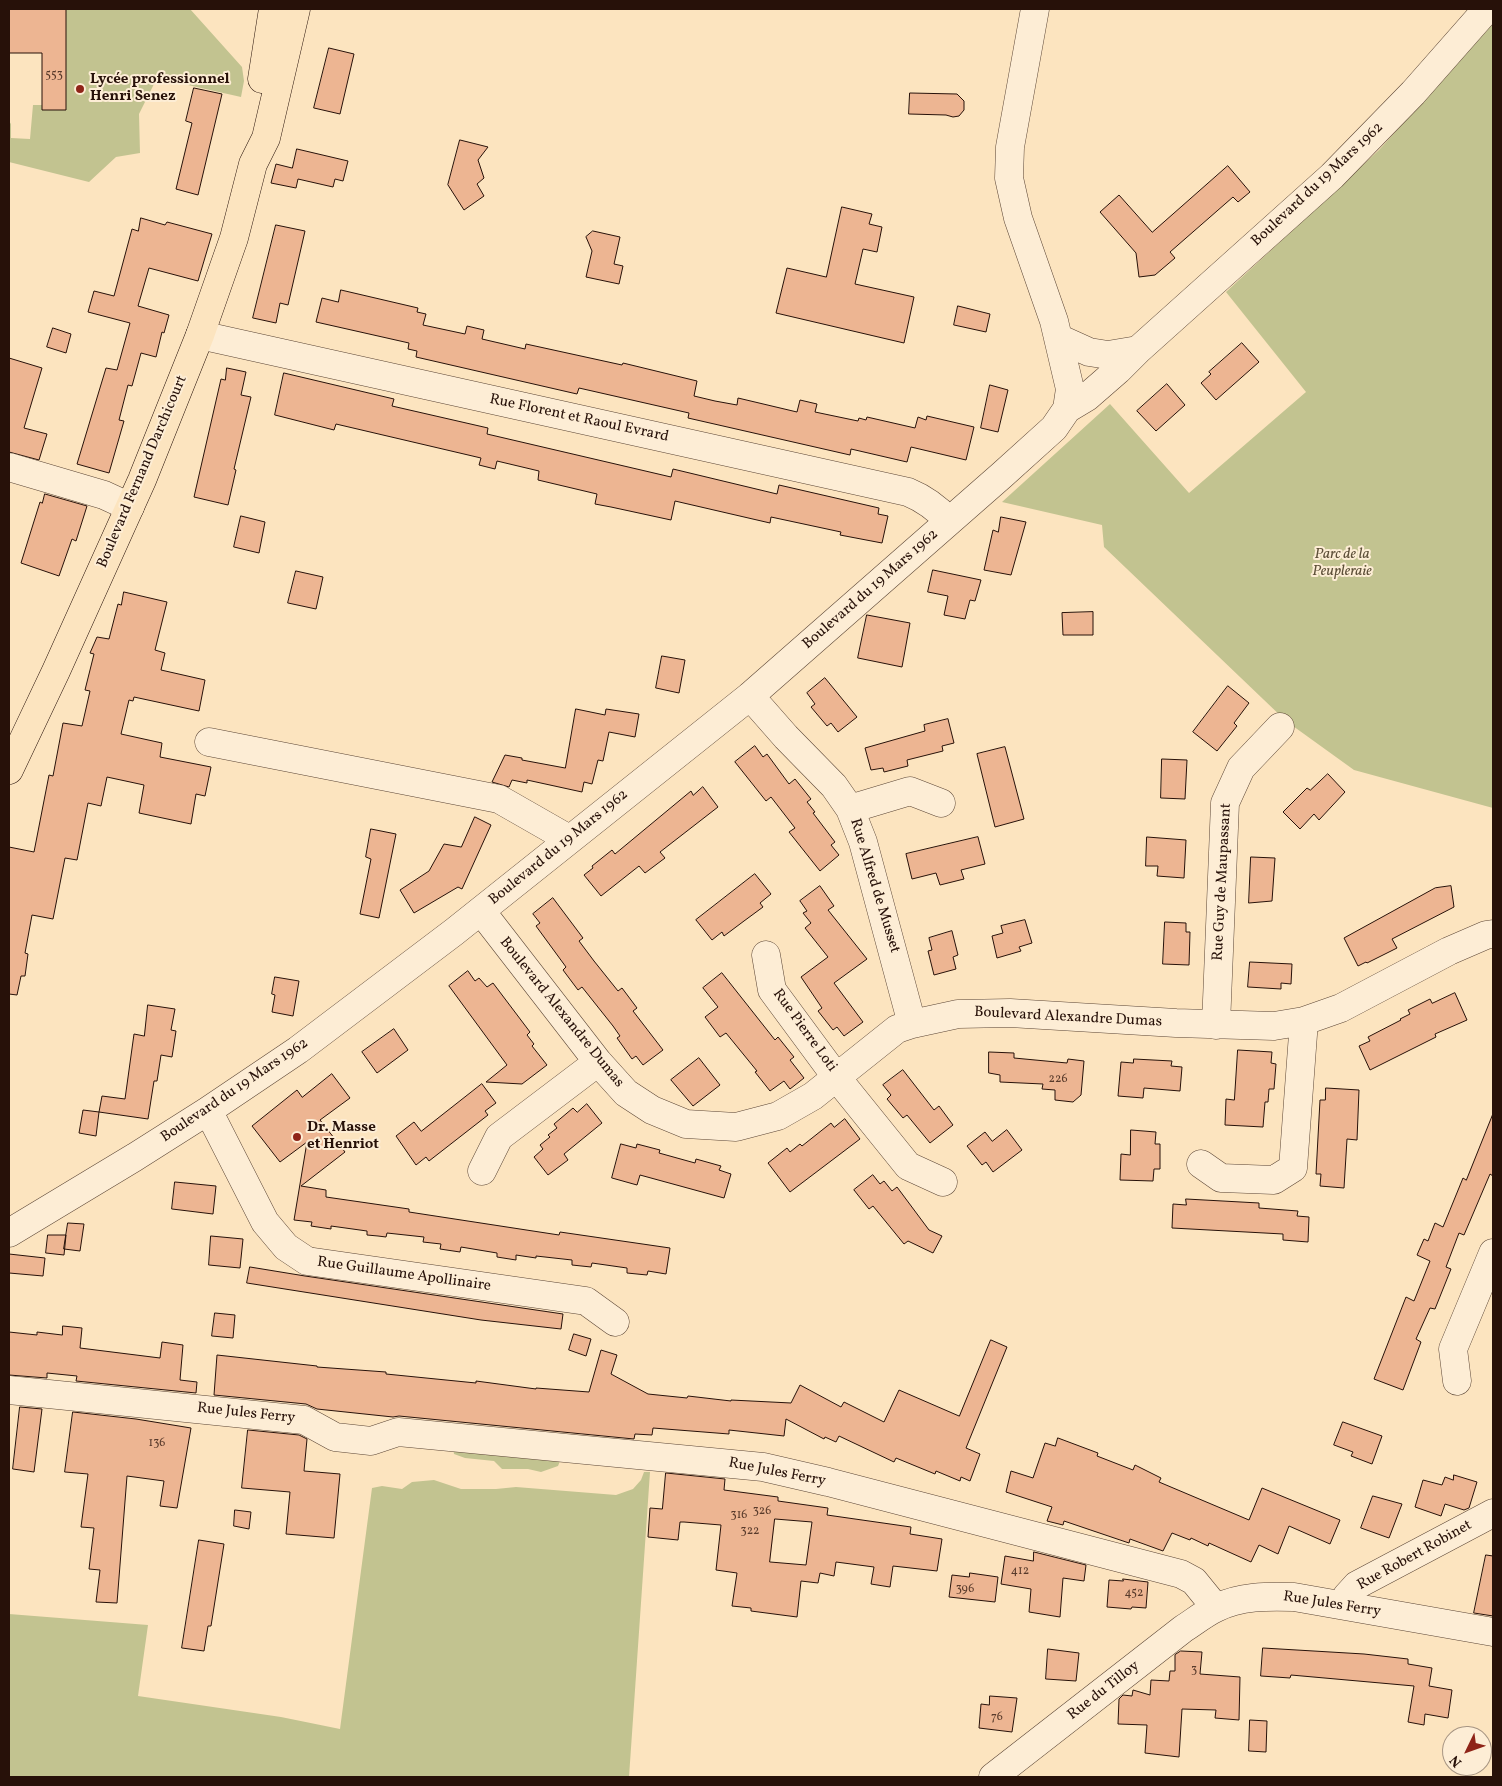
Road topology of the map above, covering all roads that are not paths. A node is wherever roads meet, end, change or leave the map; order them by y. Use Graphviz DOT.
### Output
graph roads {
  1 [pos="273,9"];
  2 [pos="296,9"];
  3 [pos="1035,9"];
  4 [pos="1487,9"];
  5 [pos="253,164"];
  6 [pos="200,335"];
  7 [pos="1058,338"];
  8 [pos="1138,350"];
  9 [pos="1108,355"];
  10 [pos="1068,399"];
  11 [pos="9,467"];
  12 [pos="130,507"];
  13 [pos="949,521"];
  14 [pos="750,696"];
  15 [pos="1280,727"];
  16 [pos="209,742"];
  17 [pos="9,770"];
  18 [pos="941,803"];
  19 [pos="850,809"];
  20 [pos="569,840"];
  21 [pos="481,911"];
  22 [pos="1493,934"];
  23 [pos="766,955"];
  24 [pos="1304,1021"];
  25 [pos="912,1024"];
  26 [pos="1216,1025"];
  27 [pos="598,1062"];
  28 [pos="837,1078"];
  29 [pos="206,1112"];
  30 [pos="1200,1164"];
  31 [pos="482,1171"];
  32 [pos="943,1182"];
  33 [pos="9,1233"];
  34 [pos="1493,1253"];
  35 [pos="615,1322"];
  36 [pos="1457,1381"];
  37 [pos="9,1390"];
  38 [pos="1493,1514"];
  39 [pos="1343,1605"];
  40 [pos="1216,1608"];
  41 [pos="1493,1632"];
  42 [pos="993,1777"];
  1 -- 5 [label="main road, Boulevard Fernand Darchicourt"];
  2 -- 5 [label="main road, Boulevard Fernand Darchicourt"];
  3 -- 7 [label="street"];
  4 -- 8 [label="street, Boulevard du 19 Mars 1962"];
  5 -- 6 [label="main road, Boulevard Fernand Darchicourt"];
  6 -- 12 [label="main road, Boulevard Fernand Darchicourt"];
  6 -- 13 [label="street, Rue Florent et Raoul Evrard"];
  7 -- 9 [label="street, Boulevard du 19 Mars 1962"];
  7 -- 10 [label="street"];
  8 -- 9 [label="street, Boulevard du 19 Mars 1962"];
  8 -- 10 [label="street, Boulevard du 19 Mars 1962"];
  9 -- 10 [label="street, Boulevard du 19 Mars 1962"];
  10 -- 13 [label="street, Boulevard du 19 Mars 1962"];
  11 -- 12 [label="street"];
  12 -- 17 [label="main road, Boulevard Fernand Darchicourt"];
  13 -- 14 [label="street, Boulevard du 19 Mars 1962"];
  14 -- 19 [label="street, Rue Alfred de Musset"];
  14 -- 20 [label="street, Boulevard du 19 Mars 1962"];
  15 -- 26 [label="street, Rue Guy de Maupassant"];
  16 -- 20 [label="street"];
  18 -- 19 [label="street"];
  19 -- 25 [label="street, Rue Alfred de Musset"];
  20 -- 21 [label="street, Boulevard du 19 Mars 1962"];
  21 -- 27 [label="street, Boulevard Alexandre Dumas"];
  21 -- 29 [label="street, Boulevard du 19 Mars 1962"];
  22 -- 24 [label="street, Boulevard Alexandre Dumas"];
  23 -- 28 [label="street, Rue Pierre Loti"];
  24 -- 26 [label="street, Boulevard Alexandre Dumas"];
  24 -- 30 [label="street"];
  25 -- 26 [label="street, Boulevard Alexandre Dumas"];
  25 -- 28 [label="street, Boulevard Alexandre Dumas"];
  27 -- 28 [label="street, Boulevard Alexandre Dumas"];
  27 -- 31 [label="street"];
  28 -- 32 [label="street, Rue Pierre Loti"];
  29 -- 33 [label="street, Boulevard du 19 Mars 1962"];
  29 -- 35 [label="street, Rue Guillaume Apollinaire"];
  34 -- 36 [label="street"];
  37 -- 40 [label="street, Rue Jules Ferry"];
  38 -- 39 [label="street, Rue Robert Robinet"];
  39 -- 40 [label="street, Rue Jules Ferry"];
  39 -- 41 [label="street, Rue Jules Ferry"];
  40 -- 42 [label="street, Rue du Tilloy"];
}
